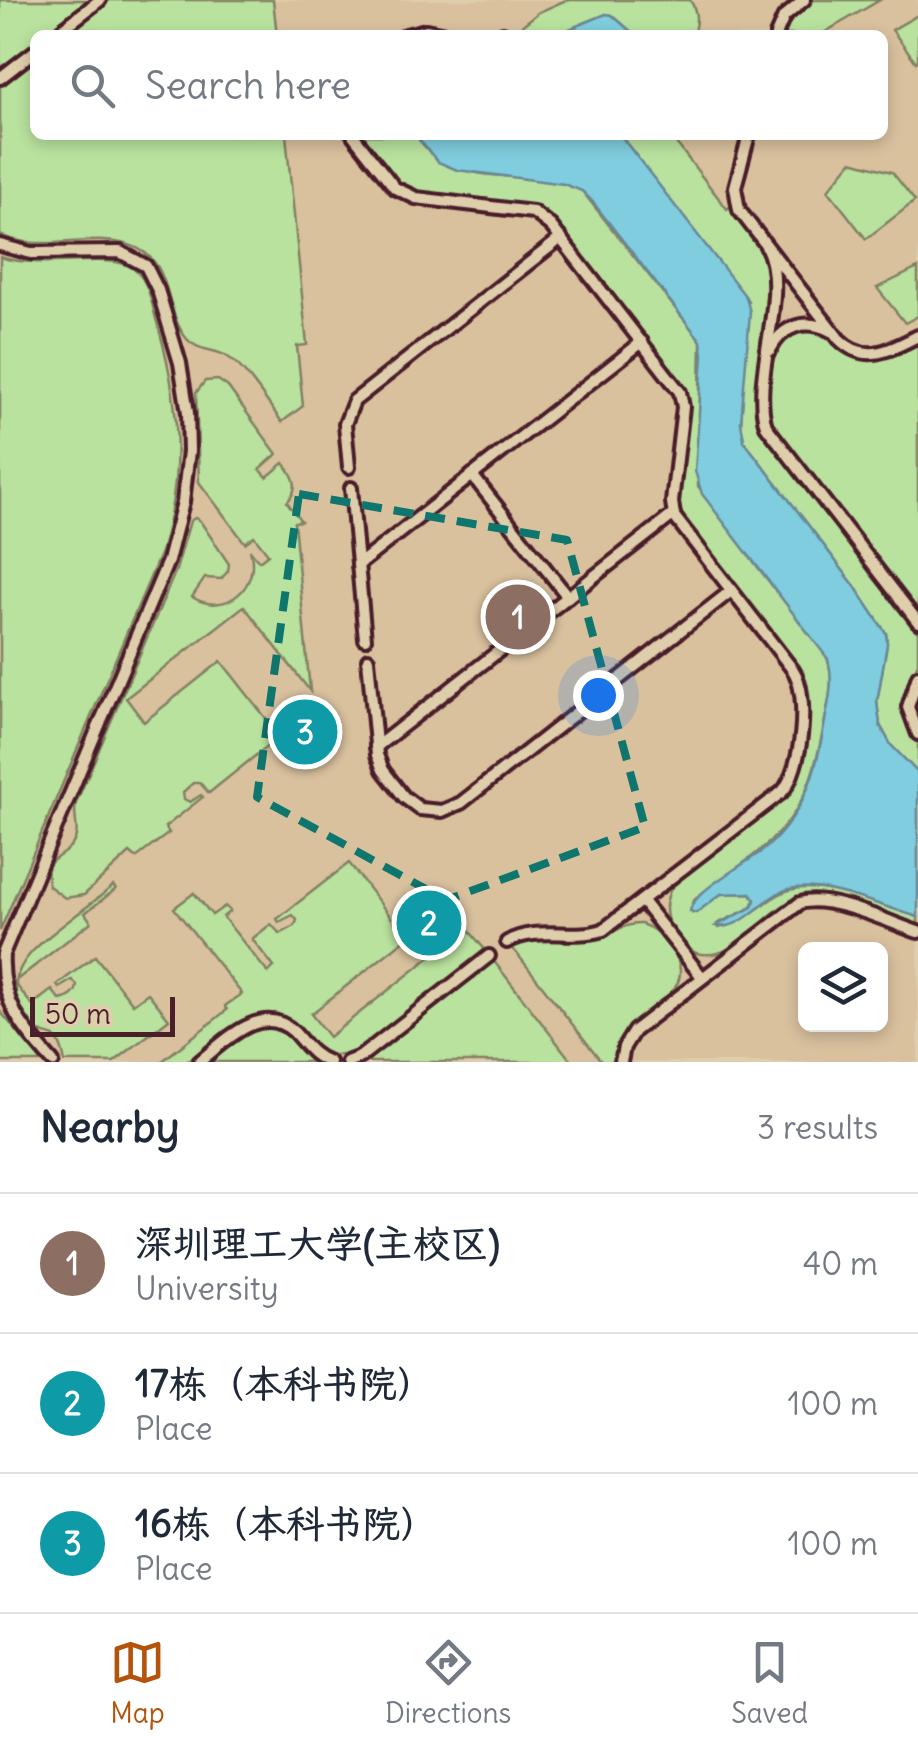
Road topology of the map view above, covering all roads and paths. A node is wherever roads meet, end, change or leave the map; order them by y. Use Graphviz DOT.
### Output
graph roads {
  1 [pos="100,0"];
  2 [pos="804,0"];
  3 [pos="61,30"];
  4 [pos="778,30"];
  5 [pos="30,55"];
  6 [pos="0,78"];
  7 [pos="356,140"];
  8 [pos="748,140"];
  9 [pos="561,238"];
  10 [pos="0,246"];
  11 [pos="766,246"];
  12 [pos="918,336"];
  13 [pos="838,339"];
  14 [pos="642,342"];
  15 [pos="767,359"];
  16 [pos="349,467"];
  17 [pos="472,476"];
  18 [pos="351,488"];
  19 [pos="674,514"];
  20 [pos="358,565"];
  21 [pos="731,591"];
  22 [pos="568,597"];
  23 [pos="918,622"];
  24 [pos="366,638"];
  25 [pos="368,659"];
  26 [pos="918,676"];
  27 [pos="918,734"];
  28 [pos="376,747"];
  29 [pos="642,901"];
  30 [pos="918,932"];
  31 [pos="508,942"];
  32 [pos="489,956"];
  33 [pos="702,978"];
  34 [pos="54,1062"];
  35 [pos="199,1062"];
  36 [pos="330,1062"];
  37 [pos="348,1062"];
  38 [pos="621,1062"];
  1 -- 3 [label="lane"];
  2 -- 4 [label="lane"];
  5 -- 6 [label="lane"];
  7 -- 9 [label="lane"];
  8 -- 11 [label="lane"];
  9 -- 14 [label="lane"];
  9 -- 16 [label="lane"];
  10 -- 34 [label="lane"];
  11 -- 13 [label="lane"];
  11 -- 15 [label="lane"];
  12 -- 13 [label="lane"];
  13 -- 15 [label="lane"];
  14 -- 17 [label="lane"];
  14 -- 19 [label="lane"];
  15 -- 23 [label="lane"];
  17 -- 20 [label="lane"];
  17 -- 22 [label="lane"];
  18 -- 20 [label="lane"];
  19 -- 21 [label="lane"];
  19 -- 22 [label="lane"];
  20 -- 24 [label="lane"];
  21 -- 28 [label="lane"];
  21 -- 29 [label="lane"];
  22 -- 28 [label="lane"];
  25 -- 28 [label="lane"];
  26 -- 27 [label="lane"];
  29 -- 31 [label="lane"];
  29 -- 33 [label="lane"];
  30 -- 33 [label="lane"];
  32 -- 37 [label="lane"];
  33 -- 38 [label="lane"];
  35 -- 36 [label="lane"];
}
